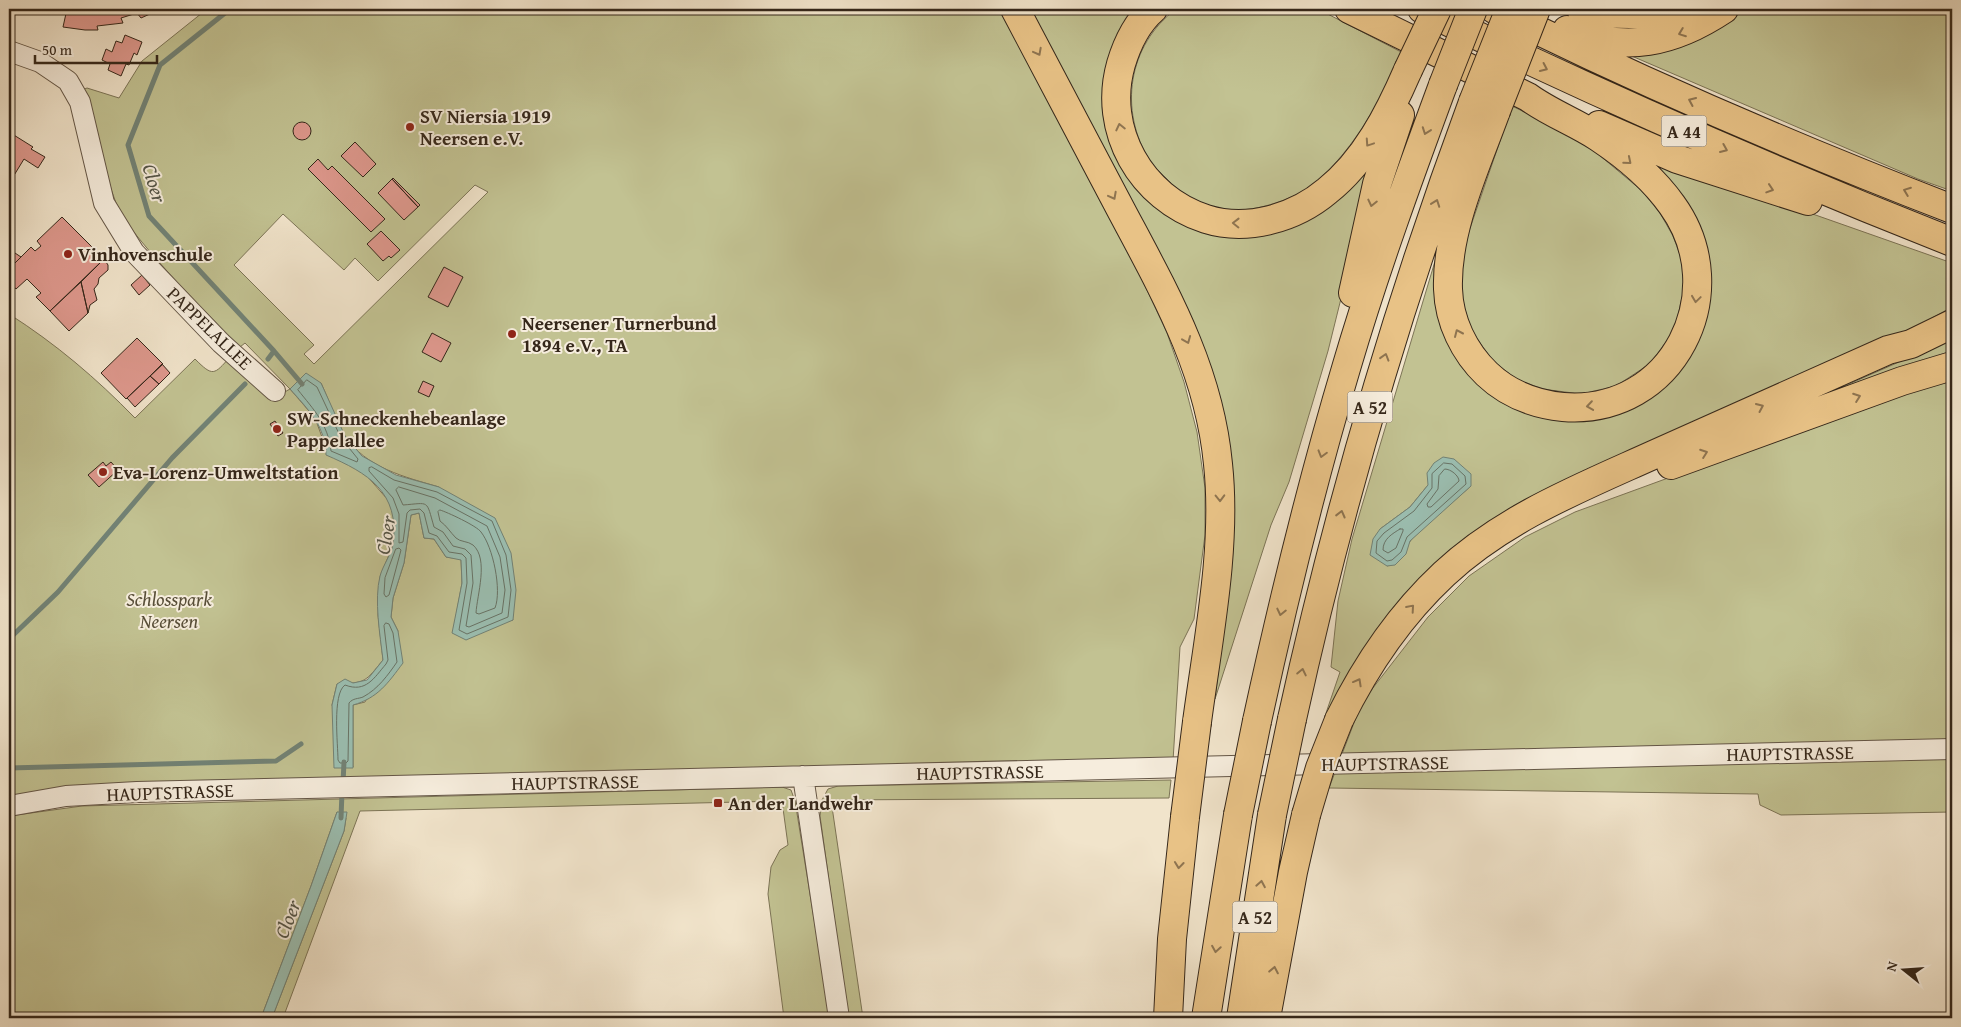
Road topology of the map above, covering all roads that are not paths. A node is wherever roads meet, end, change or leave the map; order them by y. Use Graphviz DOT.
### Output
graph roads {
  1 [pos="1015,9"];
  2 [pos="1153,9"];
  3 [pos="1473,9"];
  4 [pos="1494,9"];
  5 [pos="1503,9"];
  6 [pos="1510,9"];
  7 [pos="1536,9"];
  8 [pos="1581,9"];
  9 [pos="1724,9"];
  10 [pos="1350,10"];
  11 [pos="1668,10"];
  12 [pos="1429,14"];
  13 [pos="9,51"];
  14 [pos="1412,72"];
  15 [pos="1528,97"];
  16 [pos="1485,107"];
  17 [pos="1952,209"];
  18 [pos="1952,242"];
  19 [pos="1952,248"];
  20 [pos="1952,314"];
  21 [pos="1952,324"];
  22 [pos="1888,350"];
  23 [pos="1952,366"];
  24 [pos="275,391"];
  25 [pos="1335,407"];
  26 [pos="1496,534"];
  27 [pos="1952,749"];
  28 [pos="803,776"];
  29 [pos="9,806"];
  30 [pos="839,1018"];
  31 [pos="1168,1018"];
  32 [pos="1206,1018"];
  33 [pos="1241,1018"];
  34 [pos="1266,1018"];
  1 -- 31 [label="highway, one-way, bridge"];
  14 -- 2 [label="highway, one-way"];
  3 -- 25 [label="highway, A 52, one-way, bridge"];
  17 -- 4 [label="highway, A 44, one-way"];
  9 -- 5 [label="highway, one-way"];
  6 -- 16 [label="highway, A 52, bridge"];
  7 -- 16 [label="highway, bridge"];
  8 -- 11 [label="highway"];
  10 -- 15 [label="highway"];
  12 -- 14 [label="highway, bridge"];
  12 -- 18 [label="highway, A 44, one-way"];
  13 -- 24 [label="street, PAPPELALLEE"];
  14 -- 25 [label="highway, one-way"];
  15 -- 16 [label="highway, one-way"];
  15 -- 19 [label="highway, one-way"];
  33 -- 16 [label="highway, A 52, one-way, bridge"];
  20 -- 22 [label="highway"];
  21 -- 22 [label="highway"];
  26 -- 22 [label="highway, one-way"];
  26 -- 23 [label="highway, one-way"];
  25 -- 32 [label="highway, A 52, one-way, bridge"];
  34 -- 26 [label="highway, one-way, bridge"];
  27 -- 28 [label="street, HAUPTSTRASSE"];
  28 -- 29 [label="street, HAUPTSTRASSE"];
  28 -- 30 [label="street"];
}
